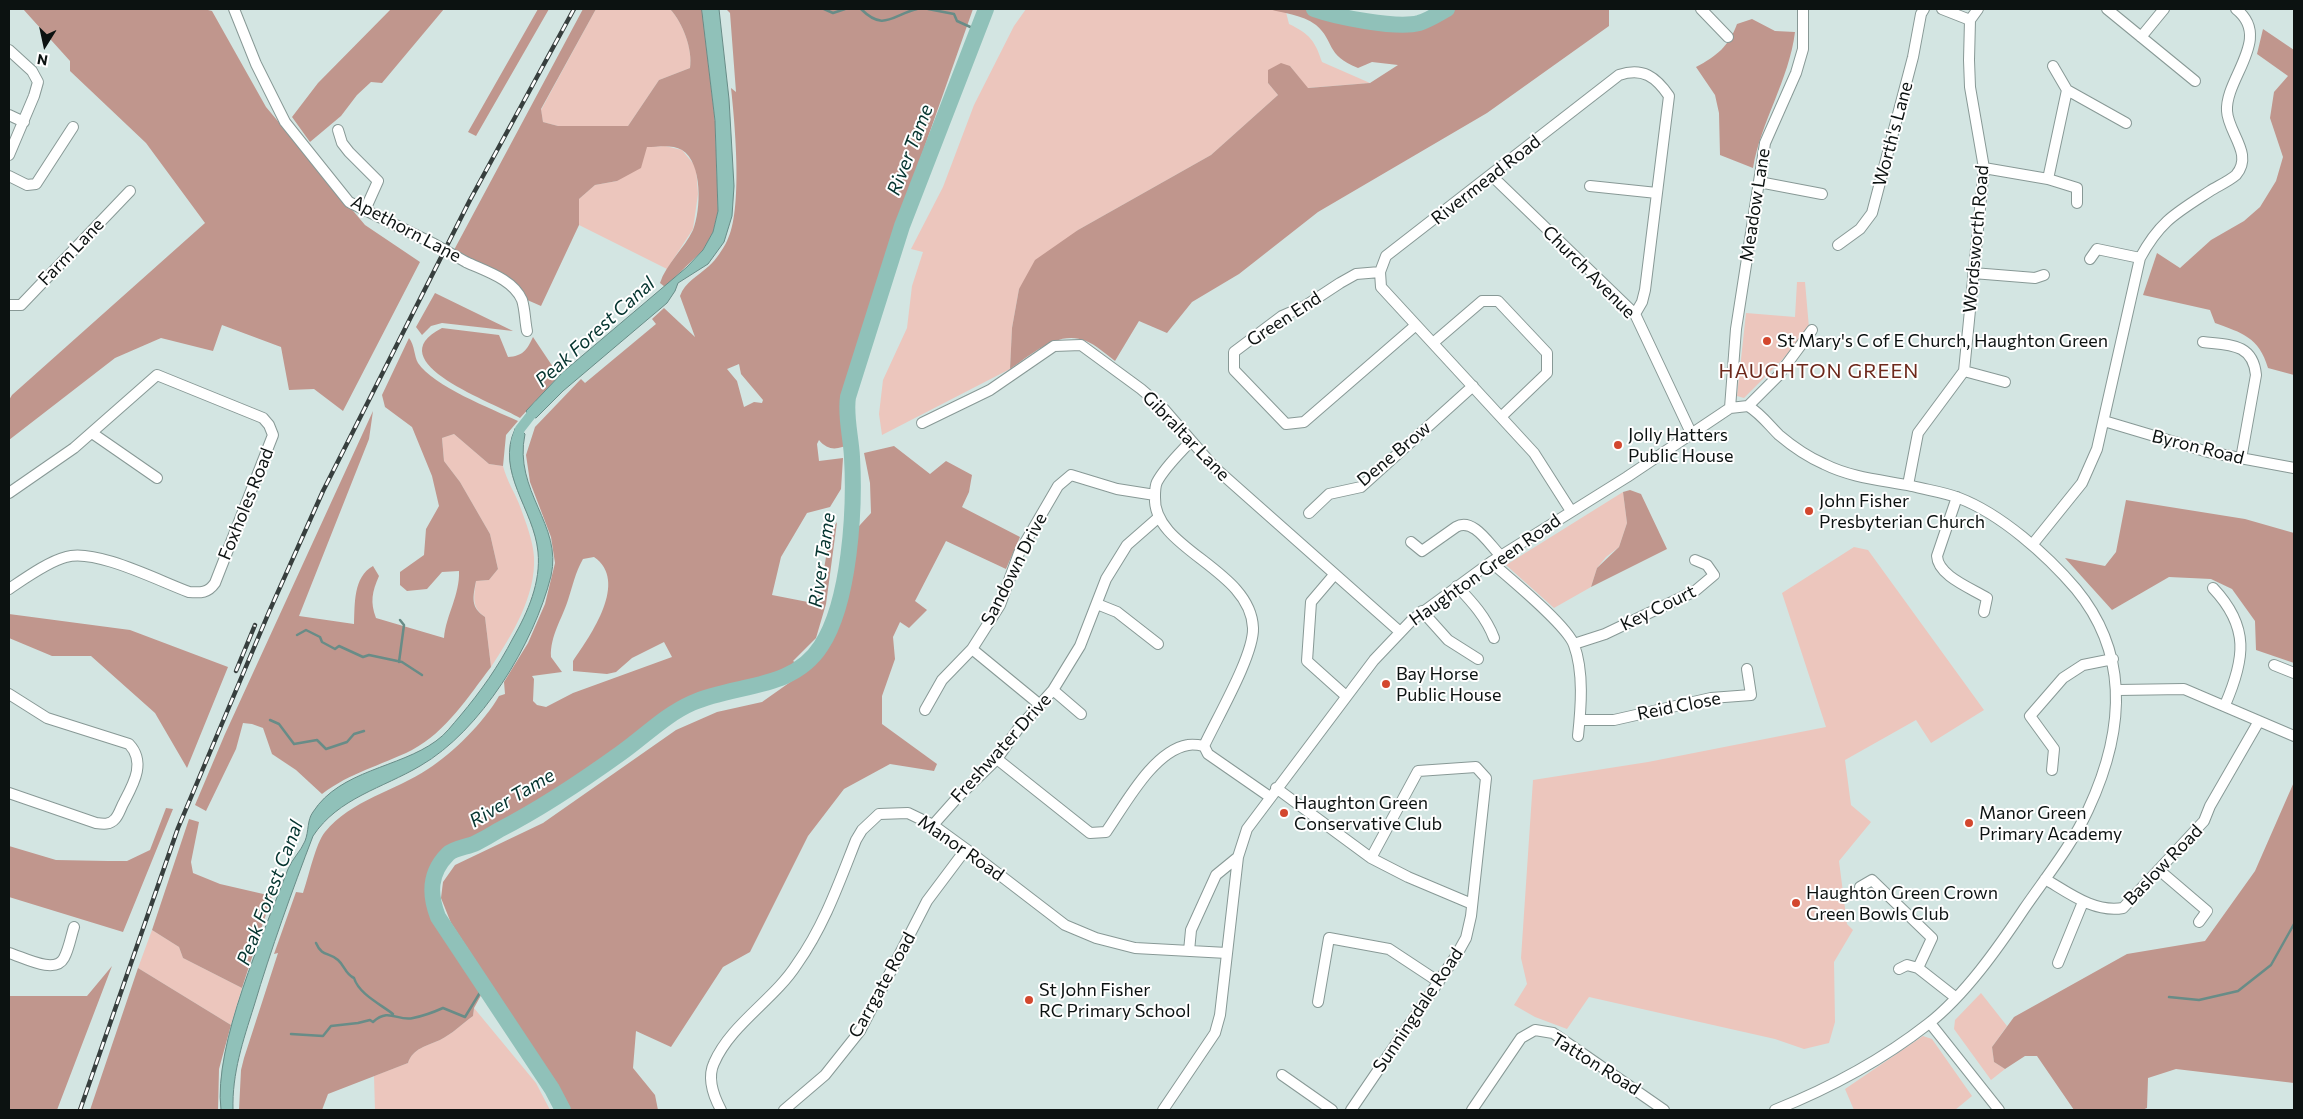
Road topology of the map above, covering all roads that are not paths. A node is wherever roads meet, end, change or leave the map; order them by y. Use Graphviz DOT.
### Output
graph roads {
  1 [pos="234,9"];
  2 [pos="1701,9"];
  3 [pos="1795,9"];
  4 [pos="1802,9"];
  5 [pos="1924,9"];
  6 [pos="1942,9"];
  7 [pos="1978,9"];
  8 [pos="2107,9"];
  9 [pos="2164,9"];
  10 [pos="2236,9"];
  11 [pos="1970,20"];
  12 [pos="1803,24"];
  13 [pos="1728,37"];
  14 [pos="2140,37"];
  15 [pos="9,50"];
  16 [pos="2053,66"];
  17 [pos="2195,81"];
  18 [pos="2068,90"];
  19 [pos="9,115"];
  20 [pos="24,122"];
  21 [pos="2126,123"];
  22 [pos="73,127"];
  23 [pos="338,130"];
  24 [pos="9,155"];
  25 [pos="1984,168"];
  26 [pos="9,176"];
  27 [pos="1492,176"];
  28 [pos="2048,178"];
  29 [pos="1759,182"];
  30 [pos="1590,186"];
  31 [pos="130,191"];
  32 [pos="1657,193"];
  33 [pos="1822,194"];
  34 [pos="2077,203"];
  35 [pos="364,210"];
  36 [pos="1838,245"];
  37 [pos="2140,258"];
  38 [pos="2090,259"];
  39 [pos="1380,272"];
  40 [pos="1973,273"];
  41 [pos="2039,276"];
  42 [pos="9,305"];
  43 [pos="1635,314"];
  44 [pos="1416,325"];
  45 [pos="1812,330"];
  46 [pos="527,332"];
  47 [pos="2203,342"];
  48 [pos="1433,343"];
  49 [pos="1964,371"];
  50 [pos="2005,382"];
  51 [pos="1473,386"];
  52 [pos="1748,406"];
  53 [pos="1730,408"];
  54 [pos="1502,416"];
  55 [pos="2104,421"];
  56 [pos="922,423"];
  57 [pos="92,434"];
  58 [pos="1692,435"];
  59 [pos="1191,441"];
  60 [pos="2242,459"];
  61 [pos="2294,468"];
  62 [pos="157,478"];
  63 [pos="1908,485"];
  64 [pos="9,493"];
  65 [pos="1155,495"];
  66 [pos="1957,497"];
  67 [pos="1571,511"];
  68 [pos="1310,513"];
  69 [pos="1159,517"];
  70 [pos="1411,542"];
  71 [pos="2032,545"];
  72 [pos="1500,555"];
  73 [pos="1695,560"];
  74 [pos="1491,562"];
  75 [pos="1334,575"];
  76 [pos="1457,586"];
  77 [pos="9,587"];
  78 [pos="2213,588"];
  79 [pos="1098,604"];
  80 [pos="1422,611"];
  81 [pos="1984,612"];
  82 [pos="1399,631"];
  83 [pos="1494,638"];
  84 [pos="1158,644"];
  85 [pos="1574,644"];
  86 [pos="972,649"];
  87 [pos="1478,659"];
  88 [pos="2113,659"];
  89 [pos="2274,665"];
  90 [pos="1748,669"];
  91 [pos="2294,673"];
  92 [pos="1053,690"];
  93 [pos="2118,690"];
  94 [pos="9,694"];
  95 [pos="1346,696"];
  96 [pos="1039,704"];
  97 [pos="2225,704"];
  98 [pos="925,710"];
  99 [pos="1081,714"];
  100 [pos="1580,720"];
  101 [pos="2259,722"];
  102 [pos="1578,736"];
  103 [pos="2294,736"];
  104 [pos="1204,746"];
  105 [pos="997,759"];
  106 [pos="2052,770"];
  107 [pos="9,793"];
  108 [pos="1273,793"];
  109 [pos="933,826"];
  110 [pos="966,849"];
  111 [pos="1238,857"];
  112 [pos="1371,858"];
  113 [pos="2158,870"];
  114 [pos="2046,879"];
  115 [pos="1860,887"];
  116 [pos="2083,902"];
  117 [pos="1472,904"];
  118 [pos="2199,922"];
  119 [pos="74,927"];
  120 [pos="1189,951"];
  121 [pos="9,953"];
  122 [pos="1227,953"];
  123 [pos="2058,962"];
  124 [pos="1918,968"];
  125 [pos="1899,969"];
  126 [pos="1439,982"];
  127 [pos="1955,997"];
  128 [pos="1318,1002"];
  129 [pos="1930,1023"];
  130 [pos="1282,1076"];
  131 [pos="1168,1109"];
  132 [pos="721,1110"];
  133 [pos="784,1110"];
  134 [pos="1332,1110"];
  135 [pos="1351,1110"];
  136 [pos="1472,1110"];
  137 [pos="1664,1110"];
  138 [pos="1776,1110"];
  139 [pos="1998,1110"];
  1 -- 35 [label="street, Apethorn Lane"];
  2 -- 13 [label="street"];
  3 -- 12 [label="street"];
  4 -- 12 [label="street, Meadow Lane"];
  5 -- 36 [label="street, Worth's Lane"];
  6 -- 11 [label="street"];
  7 -- 11 [label="street"];
  8 -- 14 [label="street"];
  9 -- 14 [label="street"];
  10 -- 37 [label="street"];
  11 -- 25 [label="street, Wordsworth Road"];
  12 -- 29 [label="street, Meadow Lane"];
  14 -- 17 [label="street"];
  15 -- 20 [label="street"];
  16 -- 18 [label="street"];
  18 -- 21 [label="street"];
  18 -- 28 [label="street"];
  19 -- 20 [label="street"];
  20 -- 24 [label="street"];
  22 -- 26 [label="street"];
  23 -- 35 [label="street"];
  25 -- 28 [label="street"];
  25 -- 40 [label="street, Wordsworth Road"];
  27 -- 32 [label="street, Rivermead Road"];
  27 -- 39 [label="street, Rivermead Road"];
  27 -- 43 [label="street, Church Avenue"];
  28 -- 34 [label="street"];
  29 -- 33 [label="street"];
  29 -- 53 [label="street, Meadow Lane"];
  30 -- 32 [label="street"];
  31 -- 42 [label="street, Farm Lane"];
  32 -- 43 [label="street, Rivermead Road"];
  35 -- 46 [label="street, Apethorn Lane, bridge"];
  37 -- 38 [label="street"];
  37 -- 55 [label="street"];
  39 -- 44 [label="street"];
  39 -- 44 [label="street, Green End"];
  40 -- 41 [label="street"];
  40 -- 49 [label="street, Wordsworth Road"];
  43 -- 58 [label="street, Church Avenue"];
  44 -- 48 [label="street"];
  45 -- 52 [label="street"];
  47 -- 60 [label="street"];
  48 -- 51 [label="street"];
  48 -- 54 [label="street"];
  49 -- 50 [label="street"];
  49 -- 63 [label="street"];
  51 -- 54 [label="street"];
  51 -- 68 [label="street, Dene Brow"];
  52 -- 53 [label="street"];
  52 -- 63 [label="street"];
  53 -- 58 [label="street, Haughton Green Road"];
  54 -- 67 [label="street"];
  55 -- 60 [label="street, Byron Road"];
  55 -- 71 [label="street"];
  56 -- 59 [label="street, Gibraltar Lane"];
  57 -- 62 [label="street"];
  57 -- 64 [label="street, Foxholes Road"];
  57 -- 77 [label="street, Foxholes Road"];
  58 -- 67 [label="street, Haughton Green Road"];
  59 -- 65 [label="street"];
  59 -- 75 [label="street, Gibraltar Lane"];
  60 -- 61 [label="street, Byron Road"];
  63 -- 66 [label="street"];
  65 -- 69 [label="street"];
  65 -- 86 [label="street, Sandown Drive"];
  66 -- 71 [label="street"];
  66 -- 81 [label="street"];
  67 -- 72 [label="street, Haughton Green Road"];
  69 -- 79 [label="street, Freshwater Drive"];
  69 -- 104 [label="street"];
  70 -- 72 [label="street"];
  71 -- 88 [label="street"];
  72 -- 74 [label="street, Haughton Green Road"];
  73 -- 85 [label="street, Key Court"];
  74 -- 76 [label="street, Haughton Green Road"];
  74 -- 85 [label="street"];
  75 -- 82 [label="street, Gibraltar Lane"];
  75 -- 95 [label="street"];
  76 -- 80 [label="street, Haughton Green Road"];
  76 -- 83 [label="street"];
  78 -- 97 [label="street"];
  79 -- 84 [label="street"];
  79 -- 92 [label="street, Freshwater Drive"];
  80 -- 82 [label="street, Haughton Green Road"];
  80 -- 87 [label="street"];
  82 -- 95 [label="street, Haughton Green Road"];
  85 -- 100 [label="street"];
  86 -- 96 [label="street"];
  86 -- 98 [label="street, Sandown Drive"];
  88 -- 93 [label="street"];
  88 -- 106 [label="street"];
  89 -- 91 [label="street"];
  90 -- 100 [label="street, Reid Close"];
  92 -- 96 [label="street, Freshwater Drive"];
  92 -- 99 [label="street"];
  93 -- 97 [label="street"];
  93 -- 114 [label="street"];
  94 -- 107 [label="street"];
  95 -- 108 [label="street, Haughton Green Road"];
  96 -- 105 [label="street, Freshwater Drive"];
  97 -- 101 [label="street"];
  100 -- 102 [label="street"];
  101 -- 103 [label="street"];
  101 -- 113 [label="street, Baslow Road"];
  104 -- 105 [label="street"];
  104 -- 108 [label="street"];
  105 -- 109 [label="street, Freshwater Drive"];
  108 -- 111 [label="street, Haughton Green Road"];
  108 -- 112 [label="street"];
  109 -- 110 [label="street, Manor Road"];
  109 -- 132 [label="street, Manor Road"];
  110 -- 120 [label="street, Manor Road"];
  110 -- 133 [label="street, Carrgate Road"];
  111 -- 120 [label="street"];
  111 -- 122 [label="street, Haughton Green Road"];
  112 -- 117 [label="street"];
  112 -- 117 [label="street, Sunningdale Road"];
  113 -- 116 [label="street, Baslow Road"];
  113 -- 118 [label="street"];
  114 -- 116 [label="street, Baslow Road"];
  114 -- 127 [label="street"];
  115 -- 124 [label="street"];
  116 -- 123 [label="street"];
  117 -- 126 [label="street, Sunningdale Road"];
  119 -- 121 [label="street"];
  120 -- 122 [label="street, Manor Road"];
  122 -- 131 [label="street, Haughton Green Road"];
  124 -- 125 [label="street"];
  124 -- 127 [label="street"];
  126 -- 128 [label="street"];
  126 -- 135 [label="street, Sunningdale Road"];
  127 -- 129 [label="street"];
  129 -- 138 [label="street"];
  129 -- 139 [label="street"];
  130 -- 134 [label="street"];
  136 -- 137 [label="street, Tatton Road"];
}
